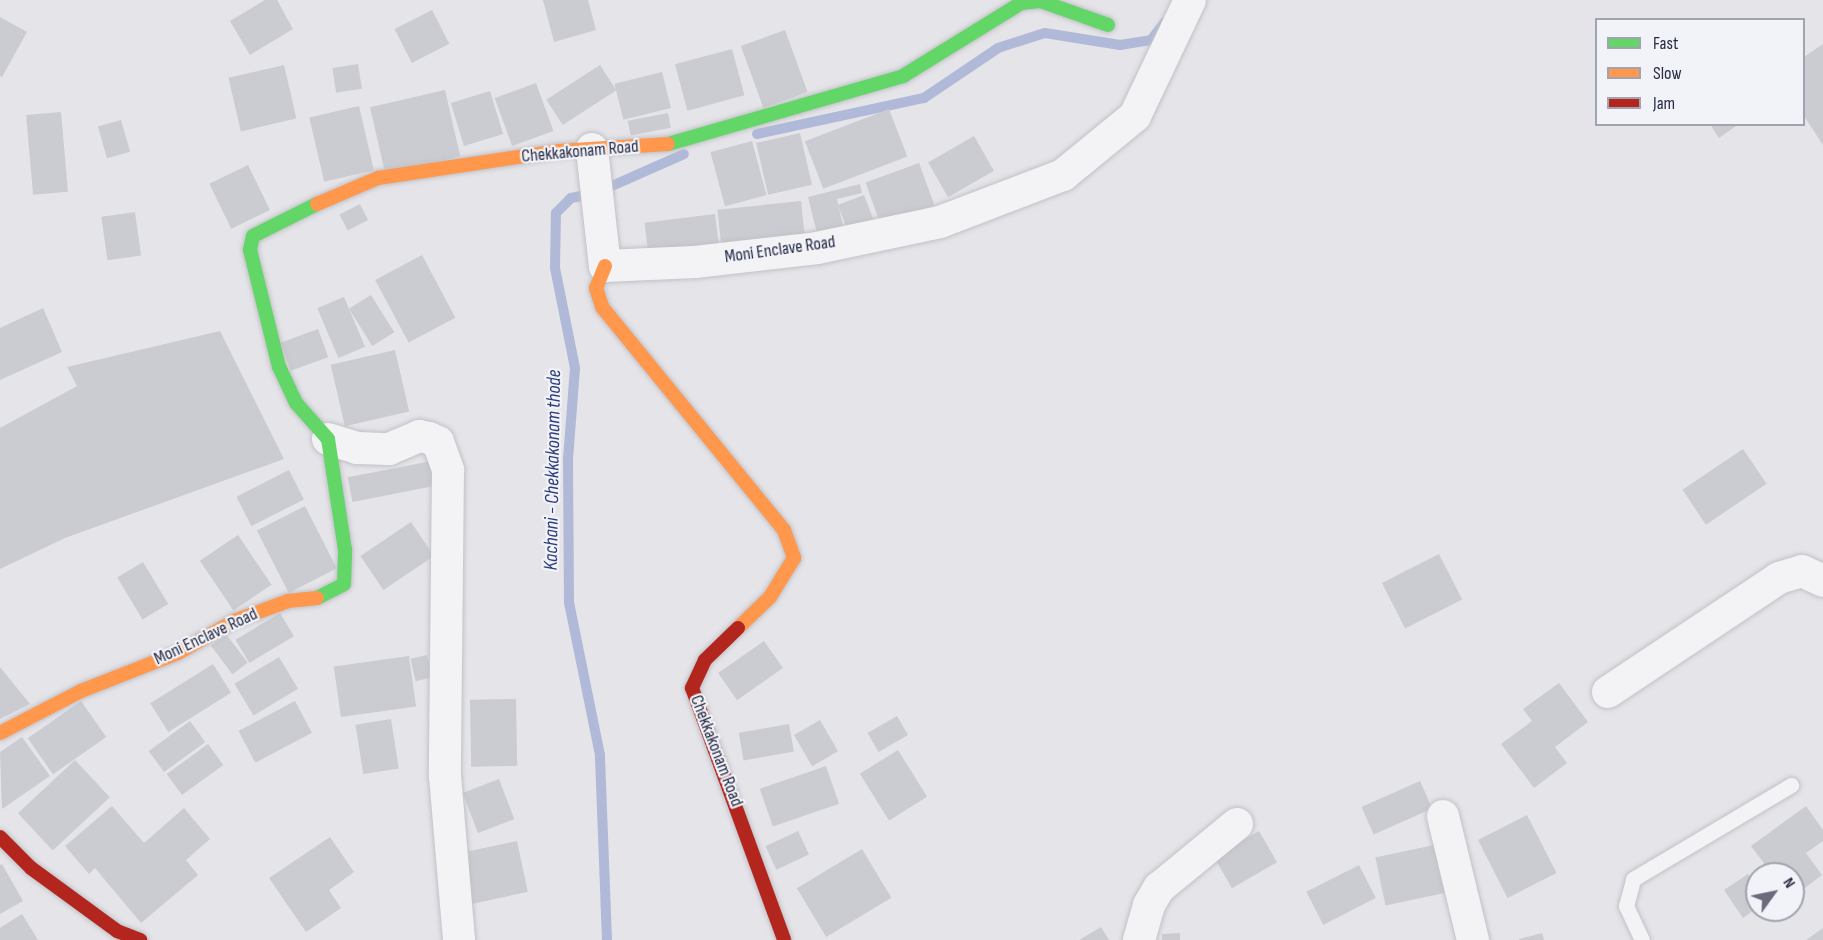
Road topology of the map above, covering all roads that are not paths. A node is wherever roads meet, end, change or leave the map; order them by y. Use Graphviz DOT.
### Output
graph roads {
  1 [pos="1190,0"];
  2 [pos="1108,26"];
  3 [pos="592,149"];
  4 [pos="605,266"];
  5 [pos="328,439"];
  6 [pos="1823,581"];
  7 [pos="1608,692"];
  8 [pos="0,733"];
  9 [pos="1791,785"];
  10 [pos="1443,816"];
  11 [pos="1237,824"];
  12 [pos="0,837"];
  13 [pos="124,937"];
  14 [pos="459,940"];
  15 [pos="783,940"];
  16 [pos="1139,940"];
  17 [pos="1473,940"];
  18 [pos="1642,940"];
  1 -- 4 [label="street, Moni Enclave Road"];
  2 -- 3 [label="street, Chekkakonam Road"];
  3 -- 4 [label="street"];
  3 -- 5 [label="street, Chekkakonam Road"];
  4 -- 15 [label="street, Chekkakonam Road"];
  5 -- 8 [label="street, Moni Enclave Road"];
  5 -- 14 [label="street"];
  6 -- 7 [label="street"];
  9 -- 18 [label="lane"];
  10 -- 17 [label="street"];
  11 -- 16 [label="street"];
  12 -- 13 [label="street"];
}
